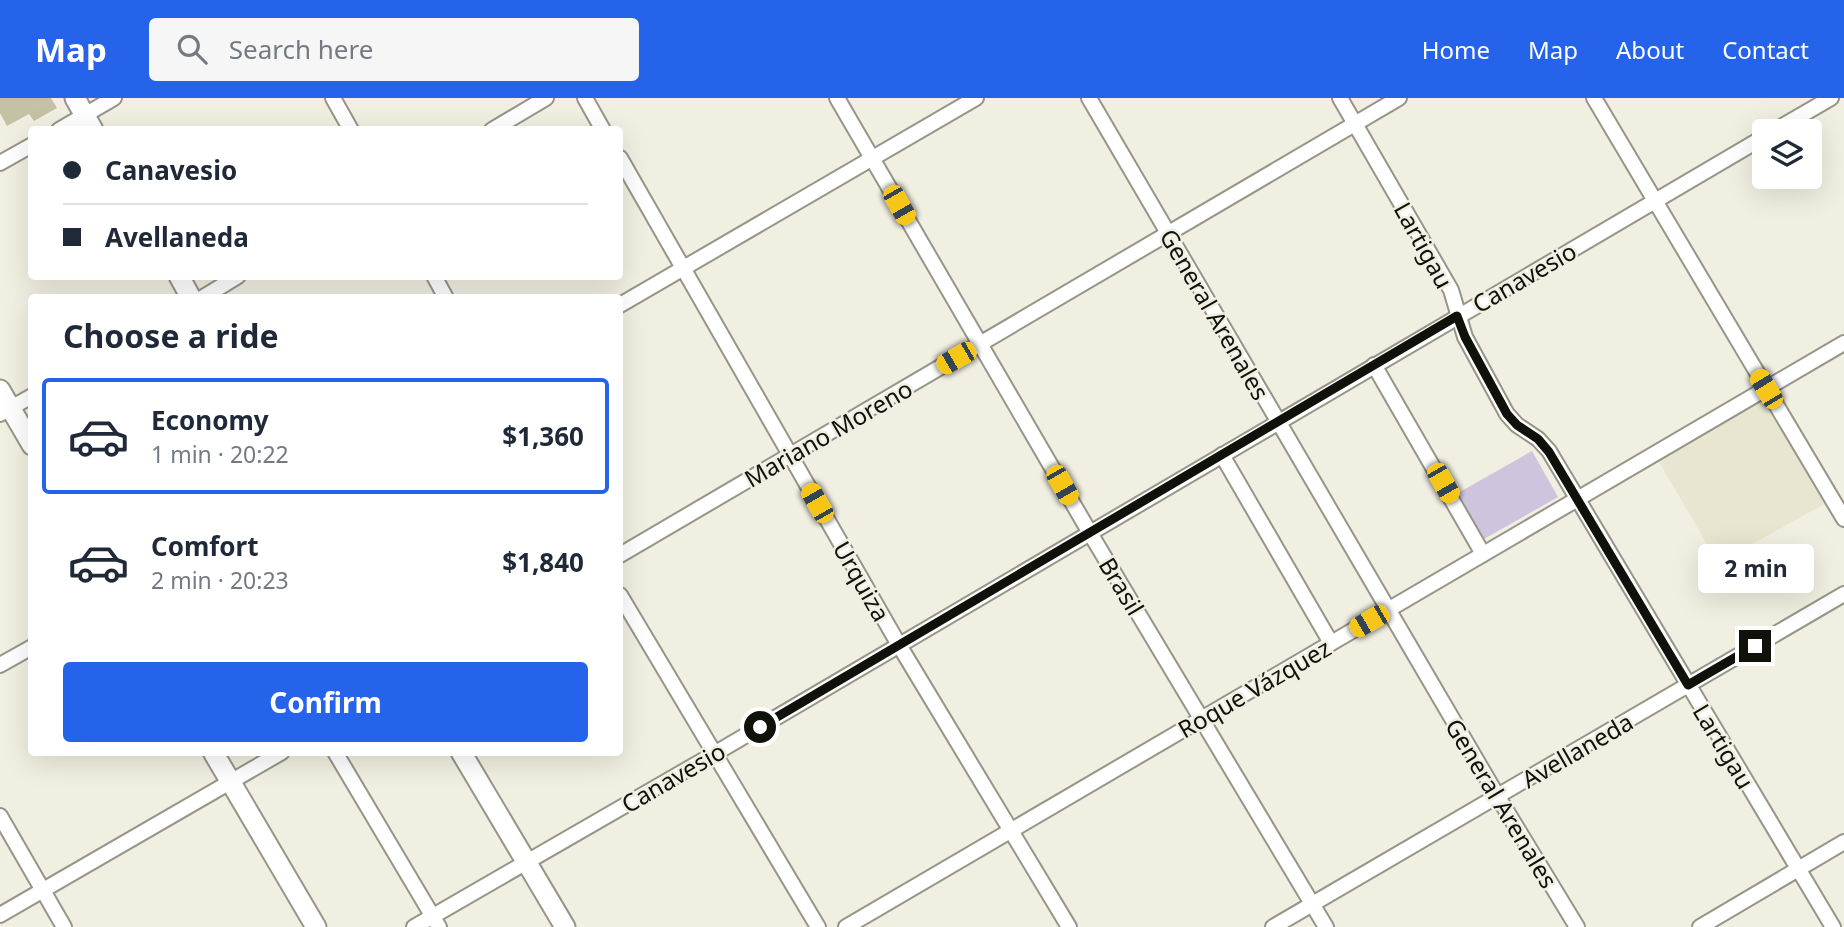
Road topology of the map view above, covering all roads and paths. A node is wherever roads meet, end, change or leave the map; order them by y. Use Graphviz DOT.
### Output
graph roads {
  1 [pos="75,98"];
  2 [pos="114,98"];
  3 [pos="333,98"];
  4 [pos="546,98"];
  5 [pos="585,98"];
  6 [pos="837,98"];
  7 [pos="976,98"];
  8 [pos="1089,98"];
  9 [pos="1340,98"];
  10 [pos="1399,98"];
  11 [pos="1594,98"];
  12 [pos="1831,98"];
  13 [pos="1795,119"];
  14 [pos="89,122"];
  15 [pos="1354,124"];
  16 [pos="349,126"];
  17 [pos="499,126"];
  18 [pos="601,126"];
  19 [pos="1752,144"];
  20 [pos="28,147"];
  21 [pos="872,158"];
  22 [pos="0,163"];
  23 [pos="623,163"];
  24 [pos="1655,202"];
  25 [pos="1168,233"];
  26 [pos="683,268"];
  27 [pos="231,280"];
  28 [pos="209,294"];
  29 [pos="623,303"];
  30 [pos="1457,316"];
  31 [pos="1844,343"];
  32 [pos="980,344"];
  33 [pos="1374,365"];
  34 [pos="1766,389"];
  35 [pos="0,390"];
  36 [pos="28,398"];
  37 [pos="5,411"];
  38 [pos="1278,421"];
  39 [pos="28,439"];
  40 [pos="790,455"];
  41 [pos="1222,455"];
  42 [pos="1577,499"];
  43 [pos="1844,520"];
  44 [pos="1090,533"];
  45 [pos="623,553"];
  46 [pos="1483,554"];
  47 [pos="1844,594"];
  48 [pos="623,600"];
  49 [pos="1389,610"];
  50 [pos="1331,643"];
  51 [pos="899,645"];
  52 [pos="28,649"];
  53 [pos="0,665"];
  54 [pos="1688,685"];
  55 [pos="1201,719"];
  56 [pos="714,754"];
  57 [pos="215,756"];
  58 [pos="275,756"];
  59 [pos="337,756"];
  60 [pos="463,756"];
  61 [pos="231,782"];
  62 [pos="1498,797"];
  63 [pos="0,816"];
  64 [pos="1011,831"];
  65 [pos="1844,842"];
  66 [pos="526,862"];
  67 [pos="1798,869"];
  68 [pos="43,890"];
  69 [pos="1312,904"];
  70 [pos="0,915"];
  71 [pos="436,922"];
  72 [pos="64,927"];
  73 [pos="316,927"];
  74 [pos="414,927"];
  75 [pos="565,927"];
  76 [pos="818,927"];
  77 [pos="846,927"];
  78 [pos="1069,927"];
  79 [pos="1273,927"];
  80 [pos="1326,927"];
  81 [pos="1577,927"];
  82 [pos="1700,927"];
  83 [pos="1833,927"];
  1 -- 14 [label="main road"];
  2 -- 14 [label="street"];
  3 -- 16 [label="street"];
  4 -- 17 [label="street"];
  5 -- 18 [label="street"];
  6 -- 21 [label="street, Brasil"];
  7 -- 21 [label="street"];
  8 -- 25 [label="street, General Arenales"];
  9 -- 15 [label="street, Lartigau"];
  10 -- 15 [label="street, Mariano Moreno"];
  11 -- 24 [label="street"];
  12 -- 13 [label="street"];
  15 -- 25 [label="street, Mariano Moreno"];
  15 -- 30 [label="street, Lartigau"];
  19 -- 24 [label="street, Canavesio"];
  20 -- 22 [label="street"];
  21 -- 26 [label="street"];
  21 -- 32 [label="street, Brasil"];
  23 -- 26 [label="street, Urquiza"];
  24 -- 30 [label="street, Canavesio"];
  24 -- 34 [label="street"];
  25 -- 32 [label="street, Mariano Moreno"];
  25 -- 38 [label="street, General Arenales"];
  26 -- 29 [label="street"];
  26 -- 40 [label="street, Urquiza"];
  27 -- 28 [label="street"];
  30 -- 33 [label="street, Canavesio"];
  30 -- 42 [label="street, Lartigau"];
  31 -- 34 [label="street, Roque Vázquez"];
  32 -- 40 [label="street, Mariano Moreno"];
  32 -- 44 [label="street, Brasil"];
  33 -- 38 [label="street, Canavesio"];
  33 -- 46 [label="street"];
  34 -- 42 [label="street, Roque Vázquez"];
  34 -- 43 [label="street"];
  35 -- 37 [label="main road"];
  36 -- 37 [label="street"];
  37 -- 39 [label="main road"];
  38 -- 41 [label="street, Canavesio"];
  38 -- 49 [label="street, General Arenales"];
  40 -- 45 [label="street, Mariano Moreno"];
  40 -- 51 [label="street, Urquiza"];
  41 -- 44 [label="street, Canavesio"];
  41 -- 50 [label="street"];
  42 -- 46 [label="street, Roque Vázquez"];
  42 -- 54 [label="street, Lartigau"];
  44 -- 51 [label="street, Canavesio"];
  44 -- 55 [label="street, Brasil"];
  46 -- 49 [label="street, Roque Vázquez"];
  47 -- 54 [label="street, Avellaneda"];
  48 -- 56 [label="street"];
  49 -- 50 [label="street, Roque Vázquez"];
  49 -- 62 [label="street, General Arenales"];
  50 -- 55 [label="street, Roque Vázquez"];
  51 -- 56 [label="street, Canavesio"];
  51 -- 64 [label="street, Urquiza"];
  52 -- 53 [label="street"];
  54 -- 62 [label="street, Avellaneda"];
  54 -- 67 [label="street, Lartigau"];
  55 -- 64 [label="street, Roque Vázquez"];
  55 -- 69 [label="street, Brasil"];
  56 -- 66 [label="street, Canavesio"];
  56 -- 76 [label="street"];
  57 -- 61 [label="main road"];
  58 -- 61 [label="street"];
  59 -- 71 [label="street"];
  60 -- 66 [label="main road"];
  61 -- 68 [label="street"];
  61 -- 73 [label="main road"];
  62 -- 69 [label="street, Avellaneda"];
  62 -- 81 [label="street, General Arenales"];
  63 -- 68 [label="street"];
  64 -- 77 [label="street, Roque Vázquez"];
  64 -- 78 [label="street, Urquiza"];
  65 -- 67 [label="street"];
  66 -- 71 [label="street, Canavesio"];
  66 -- 75 [label="main road"];
  67 -- 82 [label="street"];
  67 -- 83 [label="street, Lartigau"];
  68 -- 70 [label="street"];
  68 -- 72 [label="street"];
  69 -- 79 [label="street, Avellaneda"];
  69 -- 80 [label="street, Brasil"];
  71 -- 74 [label="street, Canavesio"];
}
